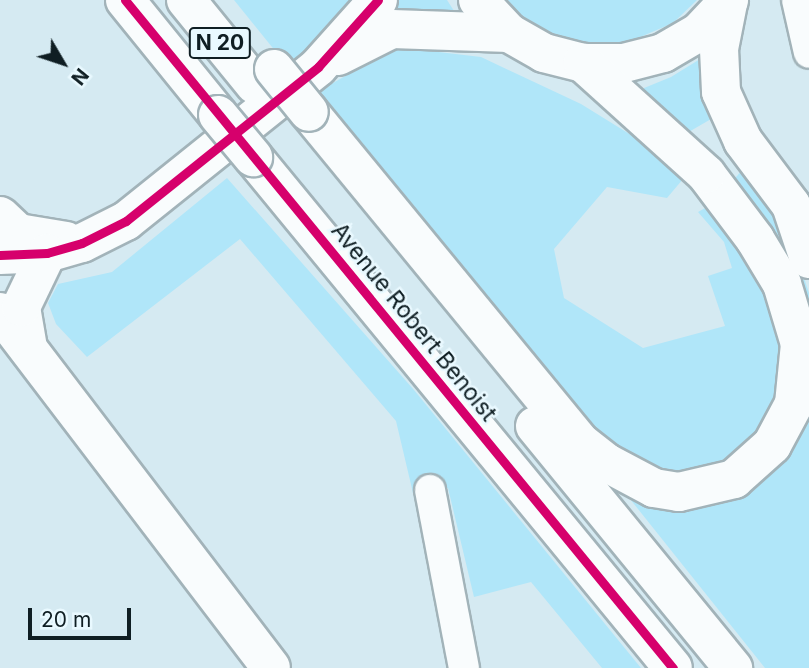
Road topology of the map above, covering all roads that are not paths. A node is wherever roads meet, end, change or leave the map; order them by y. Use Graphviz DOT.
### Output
graph roads {
  1 [pos="125,0"];
  2 [pos="186,0"];
  3 [pos="218,0"];
  4 [pos="378,0"];
  5 [pos="478,0"];
  6 [pos="797,0"];
  7 [pos="728,1"];
  8 [pos="509,33"];
  9 [pos="809,53"];
  10 [pos="583,64"];
  11 [pos="318,67"];
  12 [pos="265,77"];
  13 [pos="299,120"];
  14 [pos="0,216"];
  15 [pos="64,248"];
  16 [pos="0,255"];
  17 [pos="809,259"];
  18 [pos="0,312"];
  19 [pos="14,336"];
  20 [pos="430,490"];
  21 [pos="271,668"];
  22 [pos="464,668"];
  23 [pos="673,668"];
  24 [pos="733,668"];
  1 -- 23 [label="main road, Avenue Robert Benoist / N 20, bridge"];
  2 -- 12 [label="main road, N 20"];
  3 -- 12 [label="main road"];
  4 -- 11 [label="main road"];
  5 -- 8 [label="main road"];
  6 -- 9 [label="street"];
  7 -- 10 [label="main road"];
  7 -- 17 [label="main road"];
  8 -- 10 [label="main road"];
  8 -- 11 [label="main road"];
  10 -- 13 [label="main road"];
  11 -- 15 [label="main road"];
  12 -- 13 [label="main road, bridge"];
  13 -- 24 [label="main road, Avenue Robert Benoist"];
  14 -- 15 [label="main road"];
  15 -- 16 [label="main road"];
  15 -- 19 [label="main road"];
  18 -- 19 [label="main road"];
  19 -- 21 [label="main road"];
  20 -- 22 [label="street"];
}
